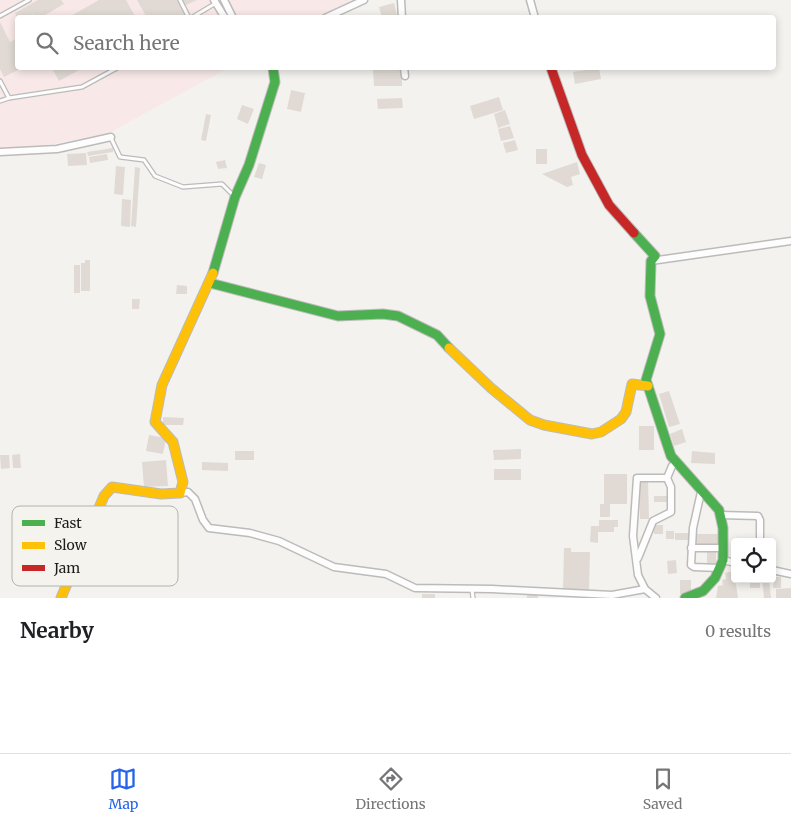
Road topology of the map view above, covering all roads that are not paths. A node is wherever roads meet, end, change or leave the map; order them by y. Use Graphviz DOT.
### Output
graph roads {
  1 [pos="29,0"];
  2 [pos="180,0"];
  3 [pos="224,0"];
  4 [pos="364,0"];
  5 [pos="400,0"];
  6 [pos="530,0"];
  7 [pos="215,1"];
  8 [pos="188,15"];
  9 [pos="194,15"];
  10 [pos="222,15"];
  11 [pos="232,15"];
  12 [pos="332,15"];
  13 [pos="402,15"];
  14 [pos="534,15"];
  15 [pos="0,16"];
  16 [pos="113,70"];
  17 [pos="273,70"];
  18 [pos="404,70"];
  19 [pos="552,70"];
  20 [pos="405,76"];
  21 [pos="0,81"];
  22 [pos="9,98"];
  23 [pos="0,100"];
  24 [pos="111,137"];
  25 [pos="0,152"];
  26 [pos="234,196"];
  27 [pos="791,241"];
  28 [pos="651,261"];
  29 [pos="210,283"];
  30 [pos="648,386"];
  31 [pos="676,462"];
  32 [pos="667,478"];
  33 [pos="701,492"];
  34 [pos="180,493"];
  35 [pos="100,506"];
  36 [pos="720,515"];
  37 [pos="760,538"];
  38 [pos="691,548"];
  39 [pos="723,548"];
  40 [pos="638,559"];
  41 [pos="731,563"];
  42 [pos="721,564"];
  43 [pos="776,571"];
  44 [pos="791,574"];
  45 [pos="66,586"];
  46 [pos="472,589"];
  47 [pos="645,589"];
  48 [pos="61,598"];
  49 [pos="473,598"];
  50 [pos="656,598"];
  51 [pos="685,598"];
  1 -- 15 [label="lane"];
  2 -- 8 [label="lane"];
  3 -- 11 [label="street"];
  4 -- 12 [label="street"];
  5 -- 13 [label="street"];
  6 -- 14 [label="street"];
  7 -- 9 [label="lane"];
  7 -- 10 [label="street"];
  16 -- 22 [label="lane"];
  17 -- 26 [label="street"];
  18 -- 20 [label="street"];
  19 -- 28 [label="street"];
  21 -- 22 [label="lane"];
  22 -- 23 [label="lane"];
  24 -- 25 [label="street"];
  24 -- 26 [label="lane"];
  26 -- 29 [label="street"];
  27 -- 28 [label="street"];
  28 -- 30 [label="street"];
  29 -- 30 [label="street"];
  29 -- 34 [label="street"];
  30 -- 31 [label="street"];
  31 -- 32 [label="street"];
  31 -- 33 [label="street"];
  32 -- 40 [label="street"];
  32 -- 40 [label="street"];
  33 -- 36 [label="street"];
  33 -- 38 [label="street"];
  34 -- 35 [label="street"];
  34 -- 46 [label="street"];
  36 -- 37 [label="street"];
  36 -- 39 [label="street"];
  38 -- 39 [label="street"];
  38 -- 42 [label="street"];
  39 -- 42 [label="street"];
  40 -- 47 [label="street"];
  41 -- 42 [label="street"];
  42 -- 51 [label="street"];
  43 -- 44 [label="street"];
  45 -- 48 [label="street"];
  46 -- 47 [label="street"];
  46 -- 49 [label="lane"];
  47 -- 50 [label="street"];
}
